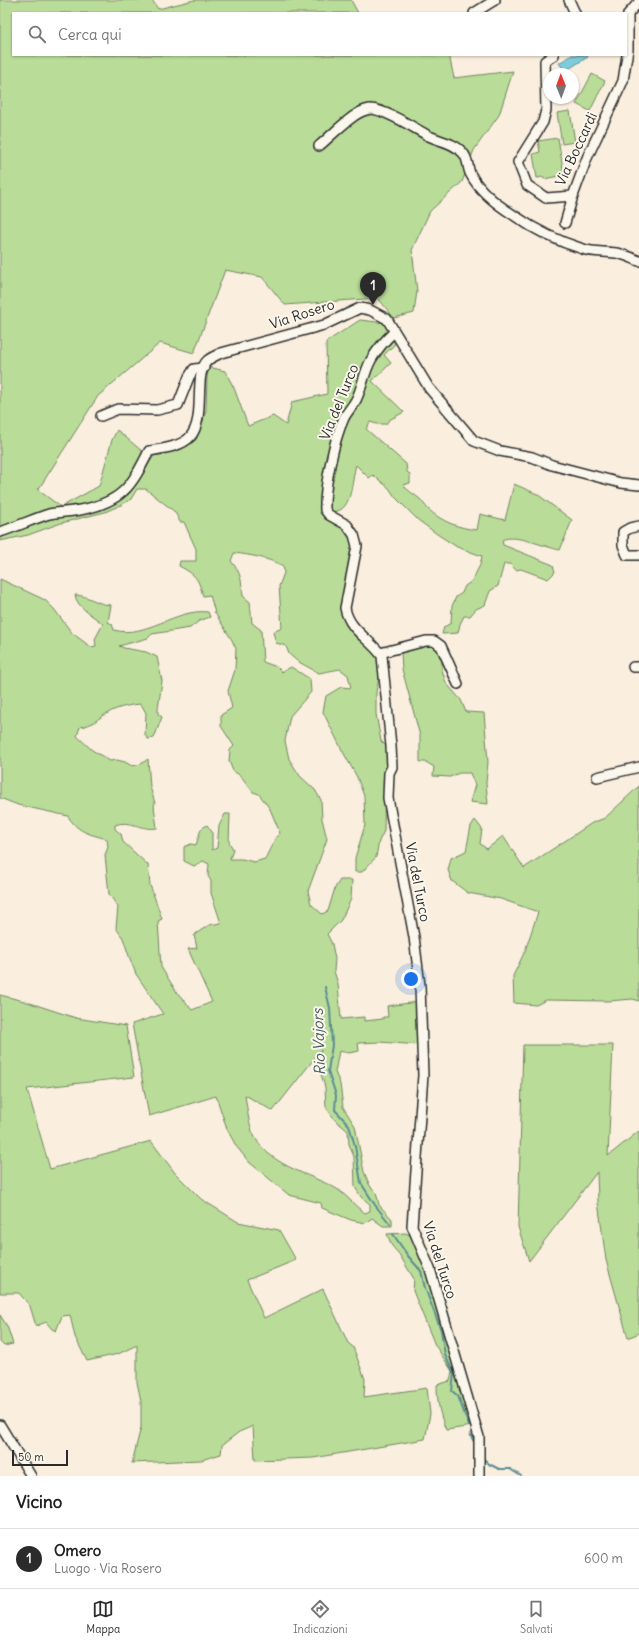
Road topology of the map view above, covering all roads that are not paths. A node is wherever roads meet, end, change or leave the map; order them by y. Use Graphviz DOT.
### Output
graph roads {
  1 [pos="495,0"];
  2 [pos="569,0"];
  3 [pos="639,2"];
  4 [pos="476,12"];
  5 [pos="575,12"];
  6 [pos="627,55"];
  7 [pos="552,56"];
  8 [pos="627,56"];
  9 [pos="319,146"];
  10 [pos="573,196"];
  11 [pos="563,231"];
  12 [pos="639,261"];
  13 [pos="394,332"];
  14 [pos="204,368"];
  15 [pos="101,416"];
  16 [pos="639,485"];
  17 [pos="639,526"];
  18 [pos="0,532"];
  19 [pos="639,555"];
  20 [pos="380,653"];
  21 [pos="458,684"];
  22 [pos="639,768"];
  23 [pos="597,777"];
  24 [pos="0,1425"];
  25 [pos="31,1476"];
  26 [pos="479,1476"];
  1 -- 4 [label="street"];
  2 -- 5 [label="street"];
  3 -- 6 [label="street, Via Boccardi"];
  7 -- 10 [label="street, Via Boccardi"];
  8 -- 10 [label="street, Via Boccardi"];
  9 -- 11 [label="street"];
  10 -- 11 [label="street"];
  11 -- 12 [label="street"];
  13 -- 14 [label="street, Via Rosero"];
  13 -- 16 [label="street, Via Rosero"];
  13 -- 20 [label="street, Via del Turco"];
  14 -- 15 [label="street, Via Rosero"];
  14 -- 18 [label="street"];
  17 -- 19 [label="street"];
  20 -- 21 [label="street"];
  20 -- 26 [label="street, Via del Turco"];
  22 -- 23 [label="street"];
  24 -- 25 [label="street"];
}
